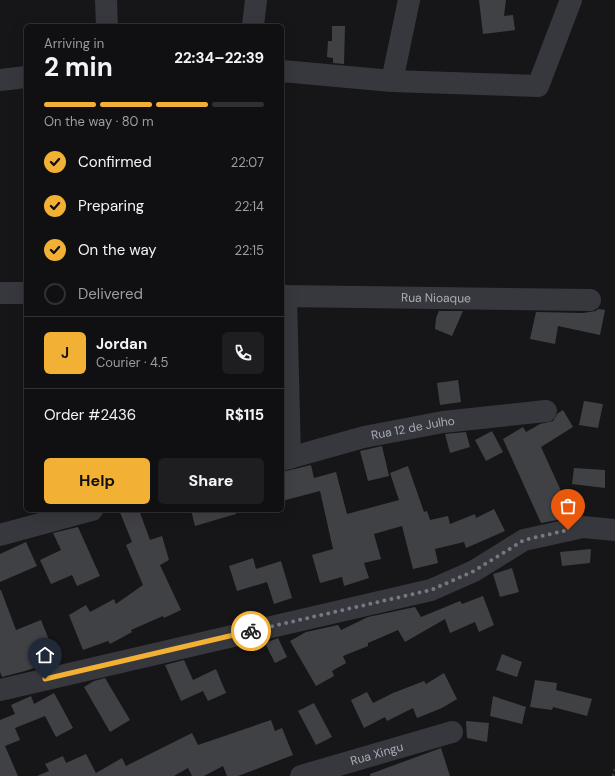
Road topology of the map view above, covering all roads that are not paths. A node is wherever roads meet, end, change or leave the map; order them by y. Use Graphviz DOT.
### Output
graph roads {
  1 [pos="106,0"];
  2 [pos="256,0"];
  3 [pos="408,0"];
  4 [pos="571,0"];
  5 [pos="108,24"];
  6 [pos="253,24"];
  7 [pos="284,71"];
  8 [pos="24,77"];
  9 [pos="0,80"];
  10 [pos="392,81"];
  11 [pos="0,293"];
  12 [pos="24,293"];
  13 [pos="284,296"];
  14 [pos="590,300"];
  15 [pos="546,411"];
  16 [pos="286,459"];
  17 [pos="85,512"];
  18 [pos="615,530"];
  19 [pos="0,536"];
  20 [pos="0,690"];
  21 [pos="452,732"];
  22 [pos="301,776"];
  1 -- 5 [label="street"];
  2 -- 6 [label="street"];
  3 -- 10 [label="street"];
  4 -- 10 [label="street"];
  7 -- 10 [label="street"];
  8 -- 9 [label="street"];
  11 -- 12 [label="street"];
  13 -- 14 [label="street, Rua Nioaque"];
  13 -- 16 [label="street"];
  15 -- 16 [label="street, Rua 12 de Julho"];
  17 -- 19 [label="street"];
  18 -- 20 [label="street"];
  21 -- 22 [label="street, Rua Xingu"];
}
